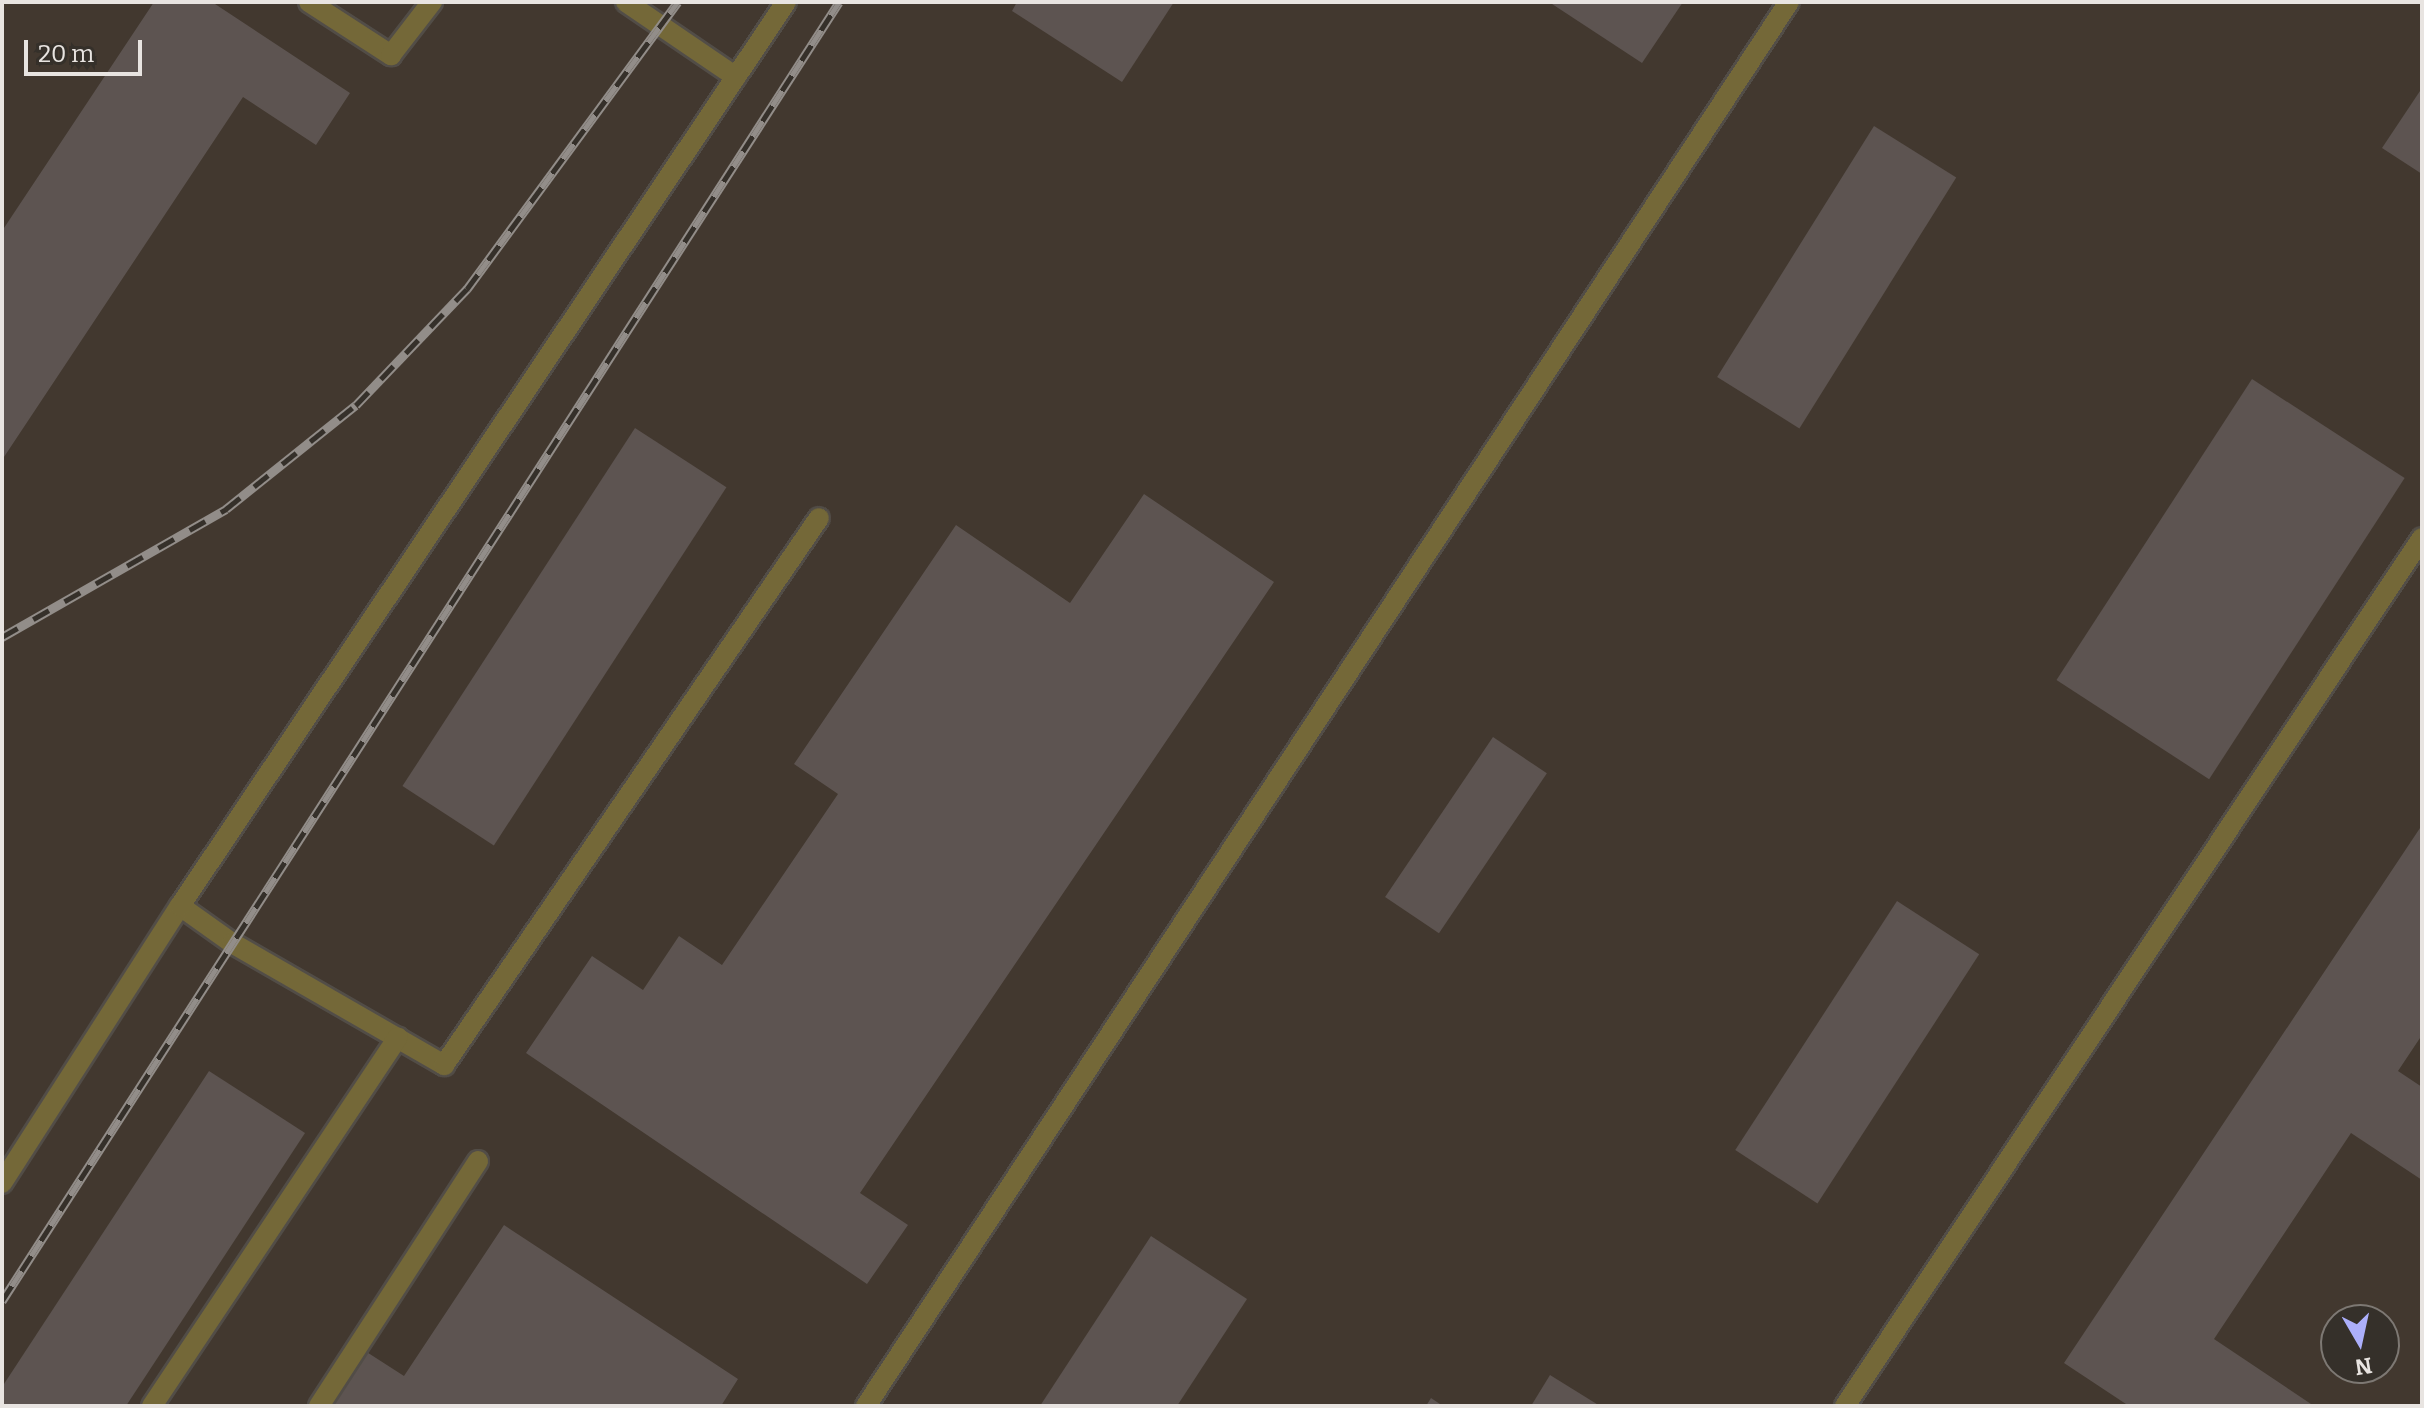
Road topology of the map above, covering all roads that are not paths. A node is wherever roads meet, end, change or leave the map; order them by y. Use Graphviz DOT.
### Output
graph roads {
  1 [pos="309,2"];
  2 [pos="432,2"];
  3 [pos="626,2"];
  4 [pos="786,2"];
  5 [pos="1789,2"];
  6 [pos="736,77"];
  7 [pos="819,518"];
  8 [pos="2422,538"];
  9 [pos="180,906"];
  10 [pos="398,1037"];
  11 [pos="478,1161"];
  12 [pos="2,1183"];
  13 [pos="152,1406"];
  14 [pos="319,1406"];
  15 [pos="866,1406"];
  16 [pos="1845,1406"];
  1 -- 2 [label="lane"];
  3 -- 6 [label="lane"];
  4 -- 6 [label="lane"];
  5 -- 15 [label="lane"];
  6 -- 9 [label="lane"];
  7 -- 10 [label="lane"];
  8 -- 16 [label="lane"];
  9 -- 10 [label="lane"];
  9 -- 12 [label="lane"];
  10 -- 13 [label="lane"];
  11 -- 14 [label="lane"];
}
